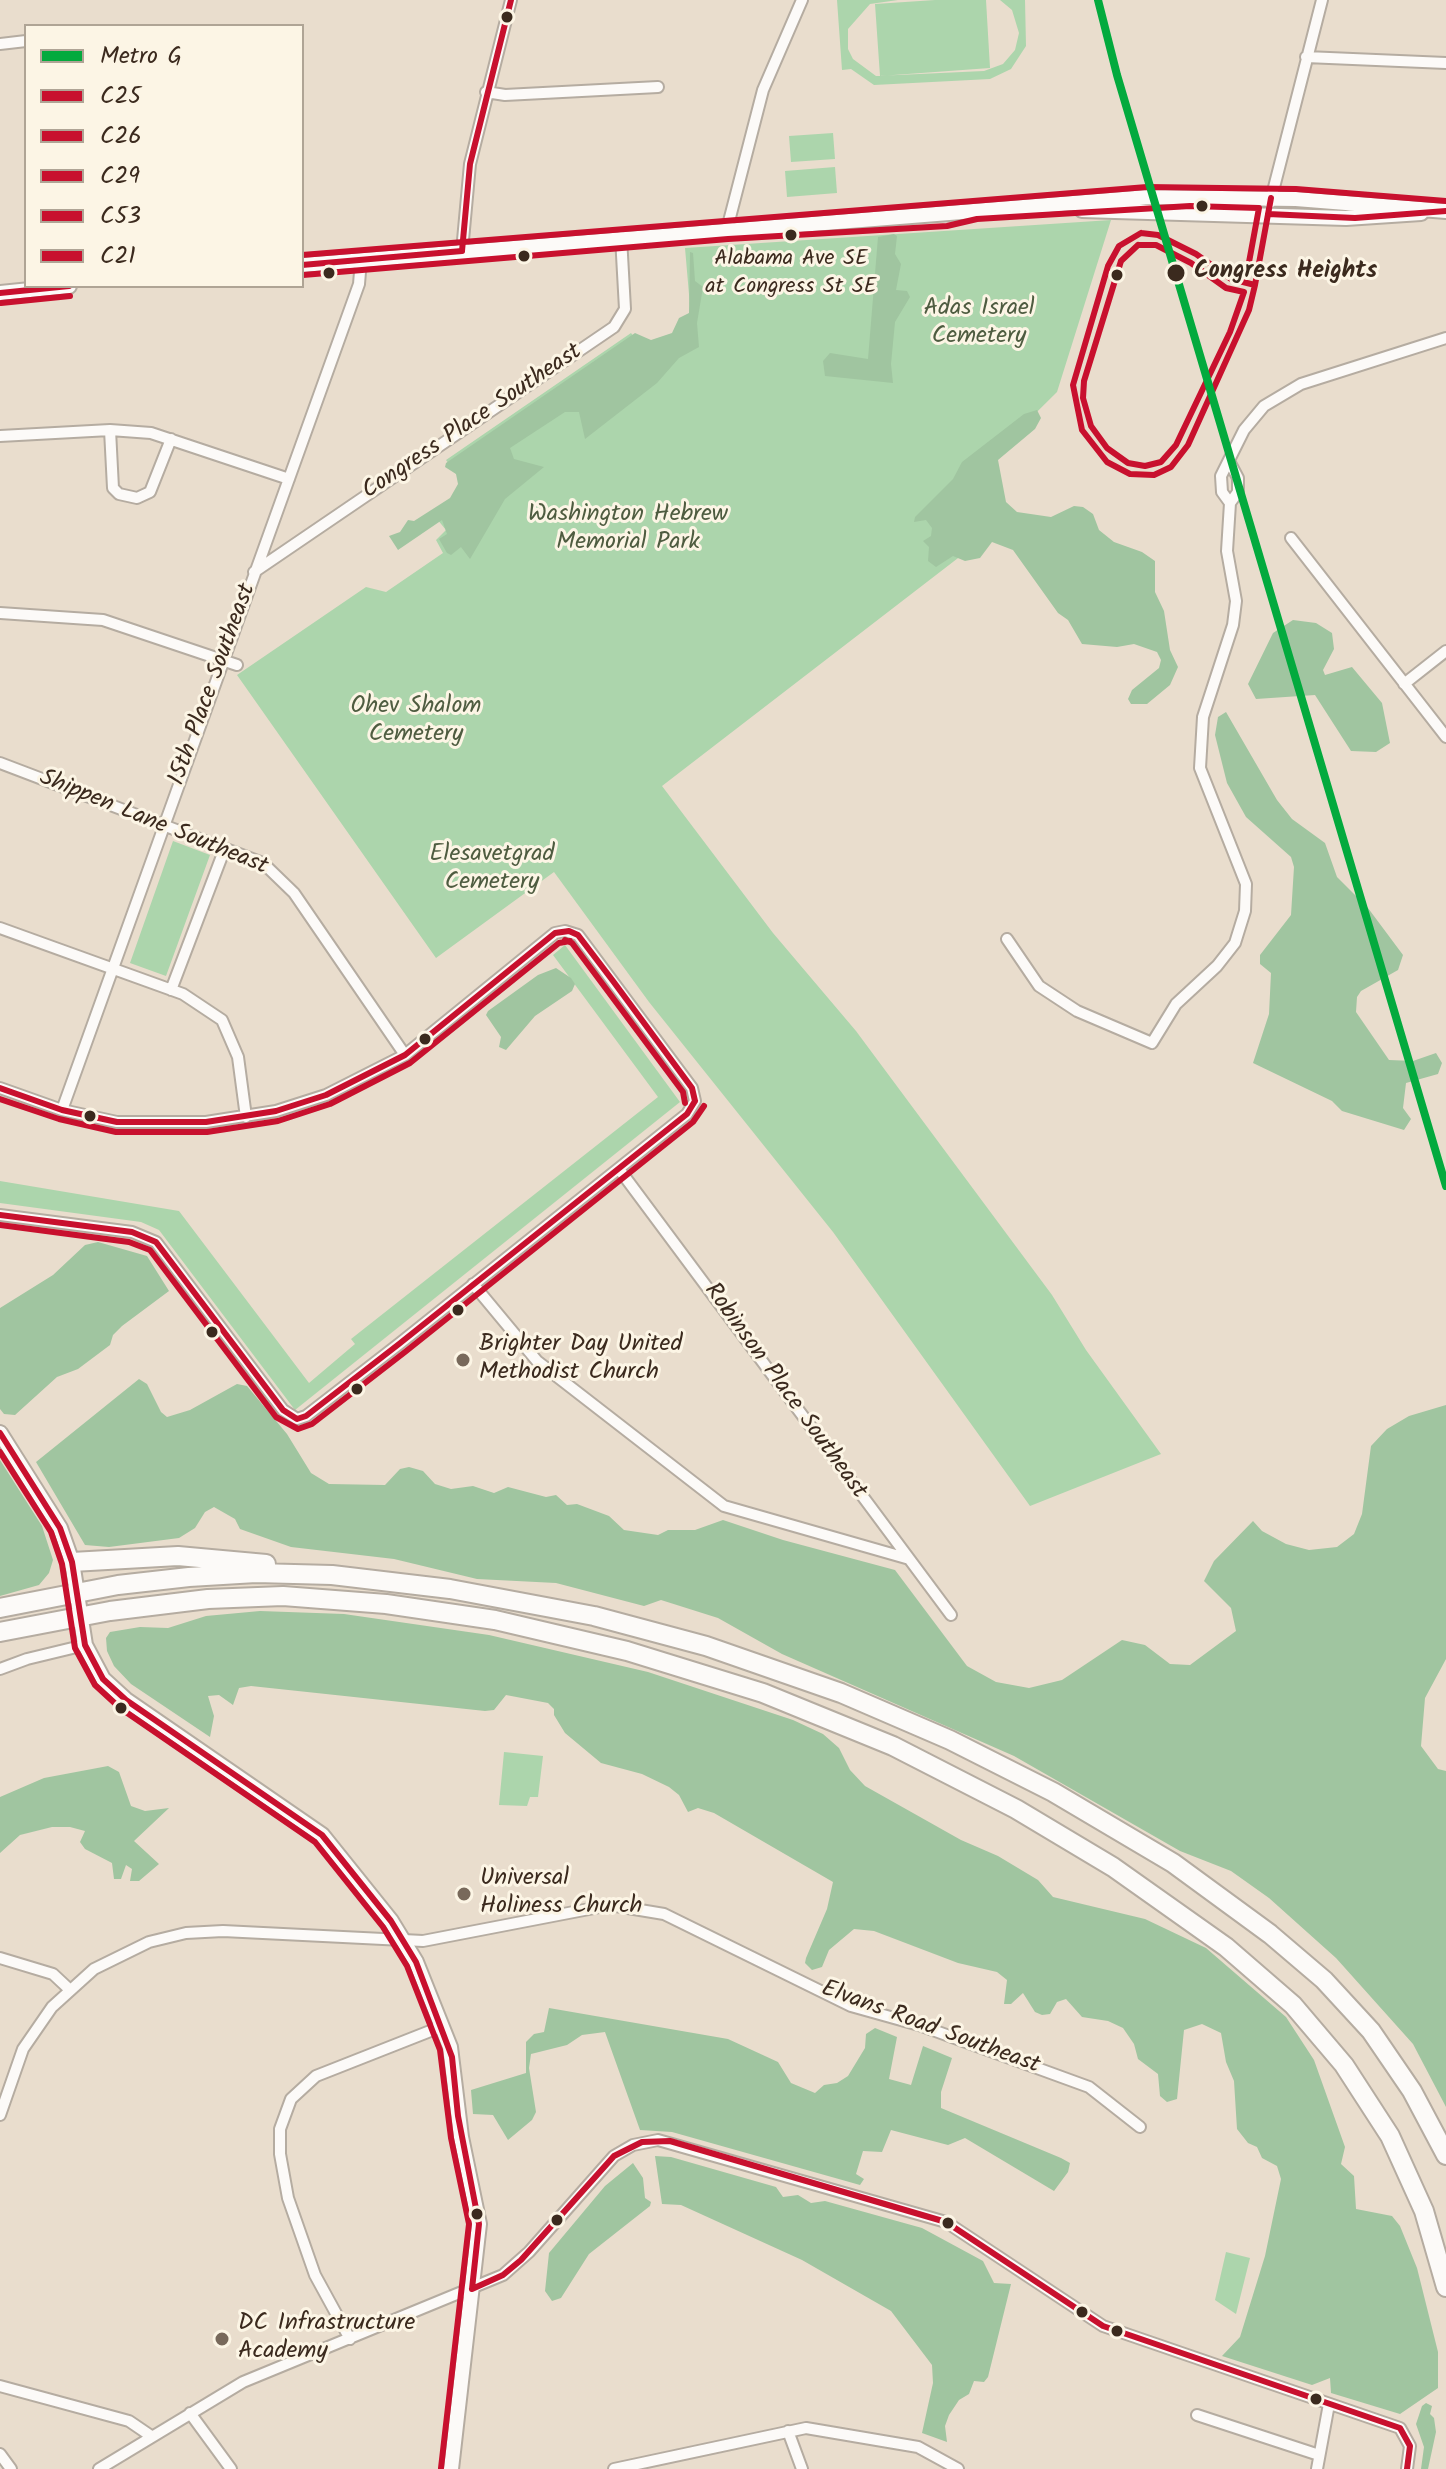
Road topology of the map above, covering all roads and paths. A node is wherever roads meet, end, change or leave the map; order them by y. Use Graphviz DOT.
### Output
graph roads {
  1 [pos="511,0"];
  2 [pos="802,0"];
  3 [pos="1322,0"];
  4 [pos="24,41"];
  5 [pos="0,44"];
  6 [pos="1306,57"];
  7 [pos="1446,63"];
  8 [pos="658,87"];
  9 [pos="486,92"];
  10 [pos="1271,198"];
  11 [pos="1446,211"];
  12 [pos="1268,214"];
  13 [pos="946,216"];
  14 [pos="727,229"];
  15 [pos="621,237"];
  16 [pos="462,251"];
  17 [pos="361,260"];
  18 [pos="304,265"];
  19 [pos="49,288"];
  20 [pos="0,293"];
  21 [pos="1446,338"];
  22 [pos="110,430"];
  23 [pos="0,436"];
  24 [pos="171,439"];
  25 [pos="1229,461"];
  26 [pos="289,479"];
  27 [pos="1230,503"];
  28 [pos="1291,538"];
  29 [pos="254,572"];
  30 [pos="0,613"];
  31 [pos="1446,651"];
  32 [pos="222,660"];
  33 [pos="237,665"];
  34 [pos="1404,684"];
  35 [pos="1446,737"];
  36 [pos="0,763"];
  37 [pos="163,824"];
  38 [pos="225,848"];
  39 [pos="0,928"];
  40 [pos="1007,939"];
  41 [pos="110,969"];
  42 [pos="171,990"];
  43 [pos="405,1055"];
  44 [pos="0,1088"];
  45 [pos="62,1110"];
  46 [pos="246,1117"];
  47 [pos="619,1169"];
  48 [pos="0,1215"];
  49 [pos="473,1284"];
  50 [pos="0,1433"];
  51 [pos="906,1558"];
  52 [pos="72,1562"];
  53 [pos="332,1575"];
  54 [pos="77,1593"];
  55 [pos="0,1608"];
  56 [pos="951,1615"];
  57 [pos="80,1616"];
  58 [pos="0,1632"];
  59 [pos="85,1645"];
  60 [pos="0,1669"];
  61 [pos="404,1941"];
  62 [pos="0,1958"];
  63 [pos="69,1989"];
  64 [pos="443,2026"];
  65 [pos="0,2115"];
  66 [pos="1140,2127"];
  67 [pos="1446,2155"];
  68 [pos="1446,2287"];
  69 [pos="472,2289"];
  70 [pos="350,2339"];
  71 [pos="0,2386"];
  72 [pos="1329,2404"];
  73 [pos="190,2413"];
  74 [pos="1197,2415"];
  75 [pos="788,2431"];
  76 [pos="151,2436"];
  77 [pos="0,2454"];
  78 [pos="1319,2455"];
  79 [pos="11,2469"];
  80 [pos="99,2469"];
  81 [pos="231,2469"];
  82 [pos="451,2469"];
  83 [pos="614,2469"];
  84 [pos="802,2469"];
  85 [pos="958,2469"];
  86 [pos="1317,2469"];
  87 [pos="1407,2469"];
  1 -- 9 [label="street"];
  2 -- 14 [label="street"];
  3 -- 6 [label="street"];
  4 -- 5 [label="street"];
  6 -- 7 [label="street"];
  6 -- 10 [label="street"];
  8 -- 9 [label="street"];
  9 -- 16 [label="street"];
  10 -- 11 [label="main road"];
  10 -- 12 [label="street"];
  10 -- 13 [label="main road"];
  11 -- 12 [label="main road"];
  12 -- 13 [label="main road"];
  13 -- 14 [label="main road"];
  14 -- 15 [label="main road"];
  15 -- 16 [label="main road"];
  15 -- 29 [label="street, Congress Place Southeast"];
  16 -- 17 [label="main road"];
  17 -- 18 [label="main road"];
  17 -- 26 [label="street, 15th Place Southeast"];
  19 -- 20 [label="main road"];
  21 -- 25 [label="street"];
  22 -- 23 [label="street"];
  22 -- 24 [label="street"];
  22 -- 24 [label="street"];
  24 -- 26 [label="street"];
  25 -- 27 [label="street"];
  25 -- 27 [label="street"];
  26 -- 29 [label="street, 15th Place Southeast"];
  27 -- 40 [label="street"];
  28 -- 34 [label="street"];
  29 -- 32 [label="street, 15th Place Southeast"];
  30 -- 32 [label="street"];
  31 -- 34 [label="street"];
  32 -- 33 [label="street"];
  32 -- 37 [label="street, 15th Place Southeast"];
  34 -- 35 [label="street"];
  36 -- 37 [label="street, Shippen Lane Southeast"];
  37 -- 38 [label="street, Shippen Lane Southeast"];
  37 -- 41 [label="street, 15th Place Southeast"];
  38 -- 42 [label="street"];
  38 -- 43 [label="street, Shippen Lane Southeast"];
  39 -- 41 [label="street"];
  41 -- 42 [label="street"];
  41 -- 45 [label="street, 15th Place Southeast"];
  42 -- 46 [label="street"];
  43 -- 46 [label="street"];
  43 -- 47 [label="street"];
  44 -- 45 [label="street"];
  45 -- 46 [label="street"];
  47 -- 49 [label="street"];
  47 -- 51 [label="street, Robinson Place Southeast"];
  48 -- 49 [label="street"];
  49 -- 51 [label="street"];
  50 -- 52 [label="main road"];
  51 -- 56 [label="street, Robinson Place Southeast"];
  52 -- 53 [label="highway"];
  52 -- 54 [label="main road"];
  53 -- 54 [label="highway"];
  53 -- 67 [label="highway"];
  54 -- 55 [label="highway"];
  54 -- 57 [label="main road"];
  57 -- 58 [label="highway"];
  57 -- 59 [label="main road"];
  57 -- 68 [label="highway"];
  59 -- 60 [label="street"];
  59 -- 61 [label="main road"];
  61 -- 63 [label="street, Elvans Road Southeast"];
  61 -- 64 [label="main road"];
  61 -- 66 [label="street, Elvans Road Southeast"];
  62 -- 63 [label="street"];
  63 -- 65 [label="street, Elvans Road Southeast"];
  64 -- 69 [label="main road"];
  64 -- 70 [label="street"];
  69 -- 70 [label="street"];
  69 -- 72 [label="street"];
  69 -- 82 [label="main road"];
  70 -- 73 [label="street"];
  71 -- 76 [label="street"];
  72 -- 78 [label="street"];
  72 -- 87 [label="street"];
  73 -- 76 [label="street"];
  73 -- 81 [label="street"];
  74 -- 78 [label="street"];
  75 -- 83 [label="street"];
  75 -- 84 [label="street"];
  75 -- 85 [label="street"];
  76 -- 80 [label="street"];
  77 -- 79 [label="street"];
  78 -- 86 [label="street"];
}
